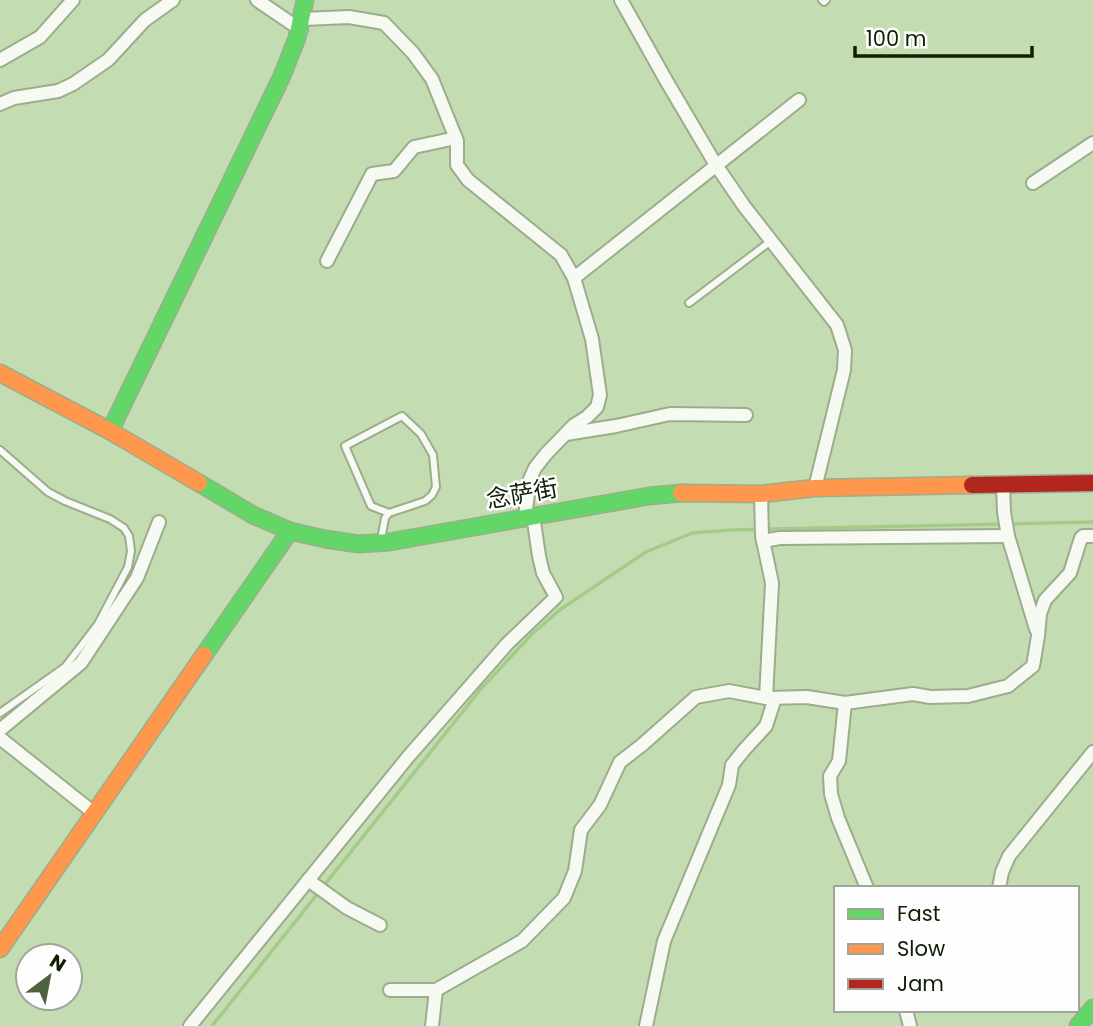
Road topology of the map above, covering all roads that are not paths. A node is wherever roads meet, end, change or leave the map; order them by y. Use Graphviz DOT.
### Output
graph roads {
  1 [pos="72,0"];
  2 [pos="173,0"];
  3 [pos="257,0"];
  4 [pos="305,0"];
  5 [pos="621,0"];
  6 [pos="302,24"];
  7 [pos="0,60"];
  8 [pos="799,100"];
  9 [pos="0,104"];
  10 [pos="456,138"];
  11 [pos="1093,143"];
  12 [pos="716,164"];
  13 [pos="1033,183"];
  14 [pos="771,241"];
  15 [pos="327,261"];
  16 [pos="574,278"];
  17 [pos="690,303"];
  18 [pos="0,373"];
  19 [pos="746,415"];
  20 [pos="110,431"];
  21 [pos="565,434"];
  22 [pos="0,450"];
  23 [pos="1093,484"];
  24 [pos="1003,485"];
  25 [pos="815,488"];
  26 [pos="761,494"];
  27 [pos="389,513"];
  28 [pos="529,516"];
  29 [pos="159,522"];
  30 [pos="290,531"];
  31 [pos="1007,533"];
  32 [pos="1093,536"];
  33 [pos="763,538"];
  34 [pos="381,543"];
  35 [pos="1038,636"];
  36 [pos="771,698"];
  37 [pos="845,703"];
  38 [pos="0,713"];
  39 [pos="0,730"];
  40 [pos="0,738"];
  41 [pos="1093,752"];
  42 [pos="94,813"];
  43 [pos="308,880"];
  44 [pos="866,886"];
  45 [pos="999,886"];
  46 [pos="380,925"];
  47 [pos="0,949"];
  48 [pos="390,990"];
  49 [pos="436,990"];
  50 [pos="1093,1007"];
  51 [pos="190,1026"];
  52 [pos="432,1026"];
  53 [pos="646,1026"];
  54 [pos="1078,1026"];
  1 -- 7 [label="street"];
  2 -- 9 [label="street"];
  3 -- 6 [label="street"];
  4 -- 6 [label="street"];
  5 -- 12 [label="street"];
  6 -- 10 [label="street"];
  6 -- 20 [label="street"];
  8 -- 12 [label="street"];
  10 -- 15 [label="street"];
  10 -- 16 [label="street"];
  11 -- 13 [label="street"];
  12 -- 14 [label="street"];
  12 -- 16 [label="street"];
  14 -- 17 [label="lane"];
  14 -- 25 [label="street"];
  16 -- 21 [label="street"];
  18 -- 20 [label="street, 念萨街"];
  19 -- 21 [label="street"];
  20 -- 30 [label="street, 念萨街"];
  21 -- 28 [label="street"];
  22 -- 38 [label="lane"];
  23 -- 24 [label="street, 念萨街"];
  24 -- 25 [label="street, 念萨街"];
  24 -- 31 [label="street"];
  25 -- 26 [label="street, 念萨街"];
  26 -- 28 [label="street, 念萨街"];
  26 -- 33 [label="street"];
  27 -- 27 [label="lane"];
  27 -- 34 [label="lane"];
  28 -- 34 [label="street, 念萨街"];
  28 -- 43 [label="street"];
  29 -- 39 [label="street"];
  30 -- 34 [label="street, 念萨街"];
  30 -- 42 [label="street"];
  31 -- 33 [label="street"];
  31 -- 35 [label="street"];
  32 -- 35 [label="street"];
  33 -- 36 [label="street"];
  35 -- 37 [label="street"];
  36 -- 37 [label="street"];
  36 -- 49 [label="street"];
  36 -- 53 [label="street"];
  37 -- 44 [label="street"];
  40 -- 42 [label="street"];
  41 -- 45 [label="street"];
  42 -- 47 [label="street"];
  43 -- 46 [label="street"];
  43 -- 51 [label="street"];
  48 -- 49 [label="street"];
  49 -- 52 [label="street"];
  50 -- 54 [label="street"];
}
